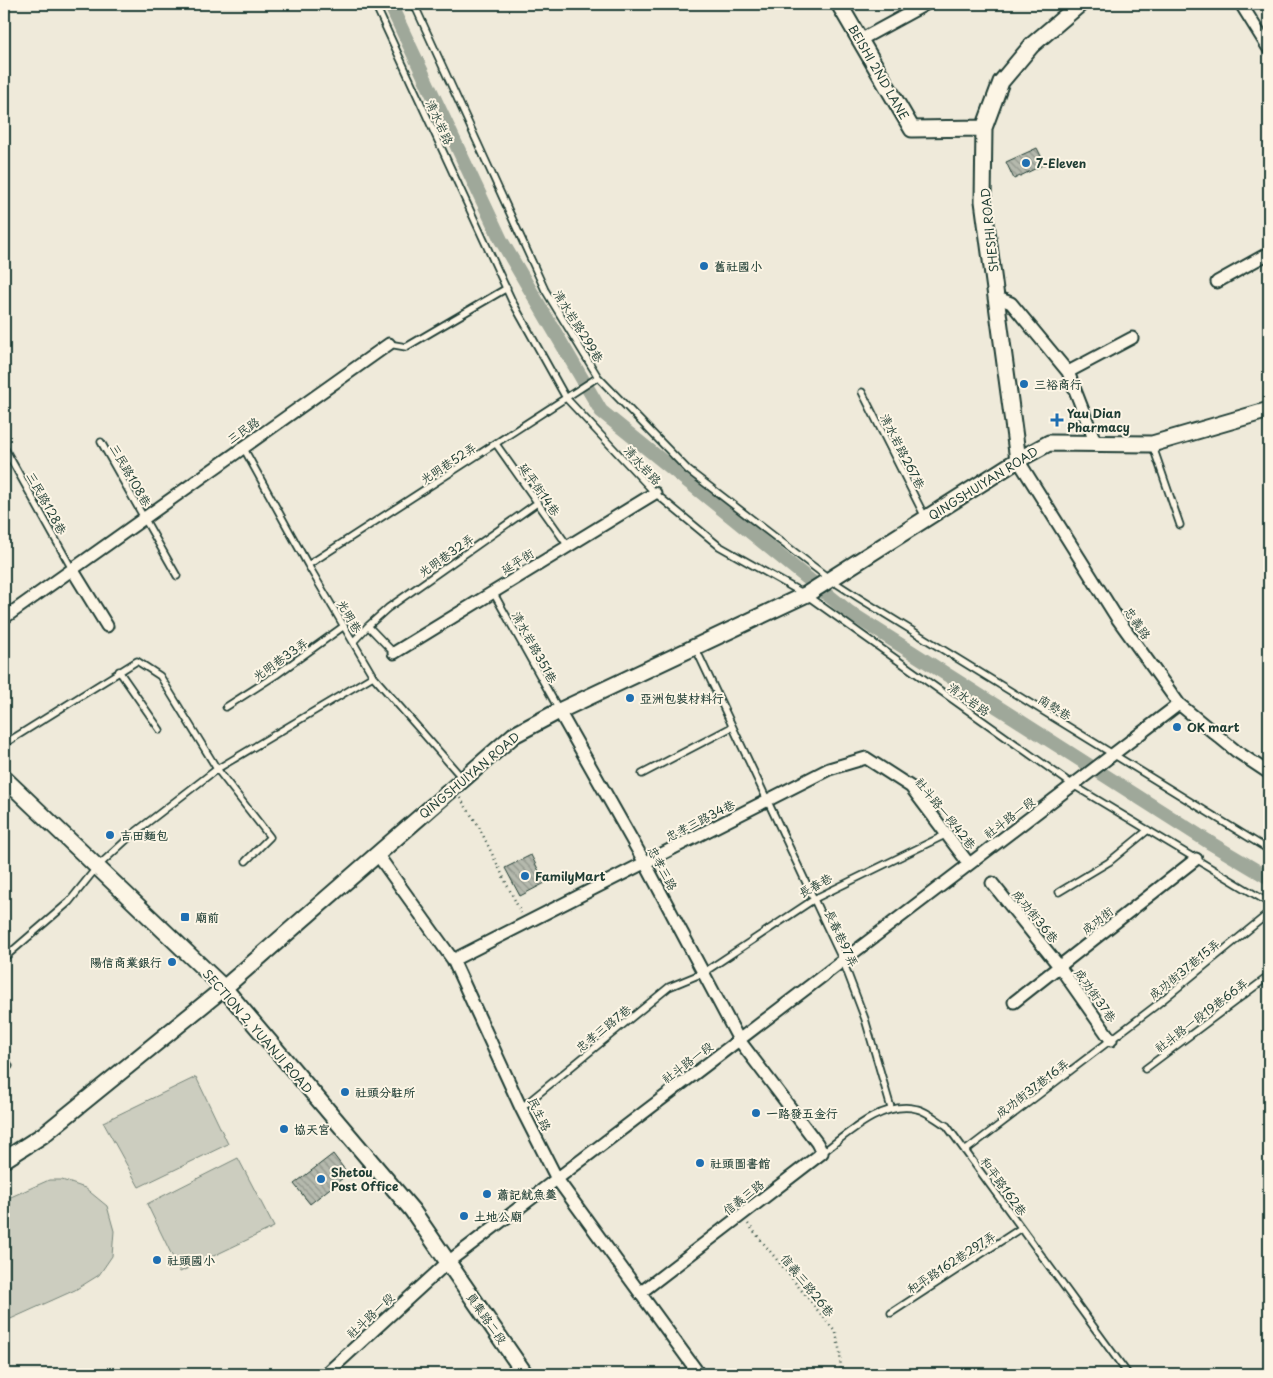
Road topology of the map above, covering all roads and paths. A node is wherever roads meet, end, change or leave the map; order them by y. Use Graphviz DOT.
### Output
graph roads {
  1 [pos="375,4"];
  2 [pos="414,4"];
  3 [pos="839,4"];
  4 [pos="926,4"];
  5 [pos="1080,4"];
  6 [pos="1241,4"];
  7 [pos="860,40"];
  8 [pos="1269,49"];
  9 [pos="984,128"];
  10 [pos="1269,254"];
  11 [pos="1217,282"];
  12 [pos="507,288"];
  13 [pos="996,297"];
  14 [pos="1132,338"];
  15 [pos="389,344"];
  16 [pos="1068,372"];
  17 [pos="598,378"];
  18 [pos="862,392"];
  19 [pos="567,398"];
  20 [pos="1269,410"];
  21 [pos="101,442"];
  22 [pos="496,444"];
  23 [pos="1096,444"];
  24 [pos="1152,444"];
  25 [pos="4,447"];
  26 [pos="243,447"];
  27 [pos="1018,460"];
  28 [pos="655,493"];
  29 [pos="537,503"];
  30 [pos="144,517"];
  31 [pos="926,519"];
  32 [pos="1180,525"];
  33 [pos="568,546"];
  34 [pos="308,565"];
  35 [pos="72,569"];
  36 [pos="177,576"];
  37 [pos="830,580"];
  38 [pos="493,592"];
  39 [pos="806,595"];
  40 [pos="4,618"];
  41 [pos="107,626"];
  42 [pos="344,626"];
  43 [pos="368,626"];
  44 [pos="353,642"];
  45 [pos="695,647"];
  46 [pos="394,653"];
  47 [pos="119,671"];
  48 [pos="373,676"];
  49 [pos="1179,704"];
  50 [pos="226,707"];
  51 [pos="559,711"];
  52 [pos="732,728"];
  53 [pos="160,730"];
  54 [pos="4,744"];
  55 [pos="1112,754"];
  56 [pos="217,769"];
  57 [pos="1269,773"];
  58 [pos="642,774"];
  59 [pos="4,778"];
  60 [pos="458,784"];
  61 [pos="1074,784"];
  62 [pos="767,801"];
  63 [pos="1148,830"];
  64 [pos="947,834"];
  65 [pos="1269,850"];
  66 [pos="377,854"];
  67 [pos="1196,859"];
  68 [pos="246,861"];
  69 [pos="645,863"];
  70 [pos="970,864"];
  71 [pos="96,867"];
  72 [pos="992,883"];
  73 [pos="1059,892"];
  74 [pos="814,900"];
  75 [pos="1269,903"];
  76 [pos="1269,913"];
  77 [pos="526,923"];
  78 [pos="4,958"];
  79 [pos="453,960"];
  80 [pos="843,961"];
  81 [pos="1059,966"];
  82 [pos="703,973"];
  83 [pos="1269,976"];
  84 [pos="224,988"];
  85 [pos="1014,1002"];
  86 [pos="739,1040"];
  87 [pos="1111,1040"];
  88 [pos="4,1056"];
  89 [pos="9,1066"];
  90 [pos="1145,1069"];
  91 [pos="521,1108"];
  92 [pos="891,1108"];
  93 [pos="965,1151"];
  94 [pos="822,1153"];
  95 [pos="4,1160"];
  96 [pos="557,1179"];
  97 [pos="741,1215"];
  98 [pos="1021,1228"];
  99 [pos="448,1262"];
  100 [pos="640,1293"];
  101 [pos="891,1313"];
  102 [pos="326,1374"];
  103 [pos="525,1374"];
  104 [pos="699,1374"];
  105 [pos="841,1374"];
  106 [pos="1128,1374"];
  1 -- 12 [label="lane, 清水岩路"];
  2 -- 17 [label="lane, 清水岩路299巷"];
  3 -- 7 [label="street, BEISHI 2ND LANE"];
  4 -- 7 [label="street"];
  5 -- 9 [label="street, SHESHI ROAD"];
  6 -- 8 [label="street"];
  7 -- 9 [label="street, BEISHI 2ND LANE"];
  9 -- 13 [label="street, SHESHI ROAD"];
  10 -- 11 [label="street"];
  12 -- 15 [label="lane, 三民路"];
  12 -- 19 [label="lane, 清水岩路"];
  13 -- 16 [label="street"];
  13 -- 27 [label="street, SHESHI ROAD"];
  14 -- 16 [label="street"];
  15 -- 26 [label="street, 三民路"];
  16 -- 23 [label="street"];
  17 -- 19 [label="lane, 光明巷52弄"];
  17 -- 37 [label="lane, 清水岩路299巷"];
  18 -- 31 [label="lane, 清水岩路267巷"];
  19 -- 22 [label="lane, 光明巷52弄"];
  19 -- 28 [label="lane, 清水岩路"];
  20 -- 24 [label="street, QINGSHUIYAN ROAD"];
  21 -- 30 [label="lane, 三民路108巷"];
  22 -- 29 [label="lane, 延平街14巷"];
  22 -- 34 [label="lane, 光明巷52弄"];
  23 -- 24 [label="street, QINGSHUIYAN ROAD"];
  23 -- 27 [label="street, QINGSHUIYAN ROAD"];
  24 -- 32 [label="lane"];
  25 -- 35 [label="lane, 三民路128巷"];
  26 -- 30 [label="street, 三民路"];
  26 -- 34 [label="lane, 光明巷"];
  27 -- 31 [label="street, QINGSHUIYAN ROAD"];
  27 -- 49 [label="street, 忠義路"];
  28 -- 33 [label="street, 延平街"];
  28 -- 39 [label="lane, 清水岩路"];
  29 -- 33 [label="lane, 延平街14巷"];
  29 -- 43 [label="lane, 光明巷32弄"];
  30 -- 35 [label="street, 三民路"];
  30 -- 36 [label="lane, 三民路108巷"];
  31 -- 37 [label="street, QINGSHUIYAN ROAD"];
  33 -- 38 [label="street, 延平街"];
  34 -- 42 [label="lane, 光明巷"];
  35 -- 40 [label="street, 三民路"];
  35 -- 41 [label="street"];
  37 -- 39 [label="street, QINGSHUIYAN ROAD"];
  37 -- 55 [label="lane, 南勢巷"];
  38 -- 46 [label="street, 延平街"];
  38 -- 51 [label="lane, 清水岩路351巷"];
  39 -- 45 [label="street, QINGSHUIYAN ROAD"];
  39 -- 61 [label="lane, 清水岩路"];
  42 -- 44 [label="lane, 光明巷"];
  42 -- 50 [label="lane, 光明巷33弄"];
  43 -- 44 [label="lane, 光明巷32弄"];
  43 -- 46 [label="lane"];
  44 -- 48 [label="lane, 光明巷"];
  45 -- 51 [label="street, QINGSHUIYAN ROAD"];
  45 -- 52 [label="lane, 長春巷97弄"];
  47 -- 53 [label="lane"];
  47 -- 54 [label="lane"];
  47 -- 56 [label="lane"];
  48 -- 56 [label="lane"];
  48 -- 60 [label="lane, 光明巷"];
  49 -- 55 [label="street"];
  49 -- 57 [label="street, 忠義路"];
  51 -- 60 [label="street, QINGSHUIYAN ROAD"];
  51 -- 69 [label="street, 忠孝三路"];
  52 -- 58 [label="lane"];
  52 -- 62 [label="lane, 長春巷97弄"];
  55 -- 61 [label="street, 社斗路一段"];
  55 -- 65 [label="lane, 南勢巷"];
  56 -- 68 [label="lane"];
  56 -- 71 [label="lane"];
  59 -- 71 [label="street, SECTION 2, YUANJI ROAD"];
  60 -- 66 [label="street, QINGSHUIYAN ROAD"];
  60 -- 77 [label="path"];
  61 -- 63 [label="lane, 清水岩路"];
  61 -- 70 [label="street, 社斗路一段"];
  62 -- 64 [label="street, 社斗路一段42巷"];
  62 -- 69 [label="street, 忠孝三路34巷"];
  62 -- 74 [label="lane, 長春巷97弄"];
  63 -- 67 [label="lane, 清水岩路"];
  63 -- 73 [label="lane"];
  64 -- 70 [label="street, 社斗路一段42巷"];
  64 -- 74 [label="lane, 長春巷"];
  66 -- 79 [label="street, 民生路"];
  66 -- 84 [label="street, QINGSHUIYAN ROAD"];
  67 -- 75 [label="lane"];
  67 -- 81 [label="street, 成功街"];
  69 -- 77 [label="street"];
  69 -- 82 [label="street, 忠孝三路"];
  70 -- 80 [label="street, 社斗路一段"];
  71 -- 78 [label="lane"];
  71 -- 84 [label="street, SECTION 2, YUANJI ROAD"];
  72 -- 81 [label="street, 成功街36巷"];
  74 -- 80 [label="lane, 長春巷97弄"];
  74 -- 82 [label="lane, 長春巷"];
  76 -- 87 [label="lane, 成功街37巷15弄"];
  77 -- 79 [label="street"];
  79 -- 91 [label="street, 民生路"];
  80 -- 86 [label="street, 社斗路一段"];
  80 -- 92 [label="lane, 長春巷97弄"];
  81 -- 85 [label="street, 成功街"];
  81 -- 87 [label="street, 成功街37巷"];
  82 -- 86 [label="street, 忠孝三路"];
  82 -- 91 [label="lane, 忠孝三路7巷"];
  83 -- 90 [label="lane, 社斗路一段19巷66弄"];
  84 -- 95 [label="street, QINGSHUIYAN ROAD"];
  84 -- 99 [label="street, SECTION 2, YUANJI ROAD"];
  86 -- 94 [label="street"];
  86 -- 96 [label="street, 社斗路一段"];
  87 -- 93 [label="lane, 成功街37巷16弄"];
  88 -- 89 [label="lane"];
  91 -- 96 [label="street, 民生路"];
  92 -- 93 [label="lane, 和平路162巷"];
  92 -- 94 [label="lane, 和平路162巷"];
  93 -- 98 [label="lane, 和平路162巷"];
  94 -- 97 [label="street, 信義三路"];
  96 -- 99 [label="street, 社斗路一段"];
  96 -- 100 [label="street, 民生路"];
  97 -- 100 [label="street, 信義三路"];
  97 -- 105 [label="path, 信義三路26巷"];
  98 -- 101 [label="lane, 和平路162巷297弄"];
  98 -- 106 [label="lane, 和平路162巷"];
  99 -- 102 [label="street, 社斗路一段"];
  99 -- 103 [label="street, 員集路二段"];
  100 -- 104 [label="street, 民生路"];
}
